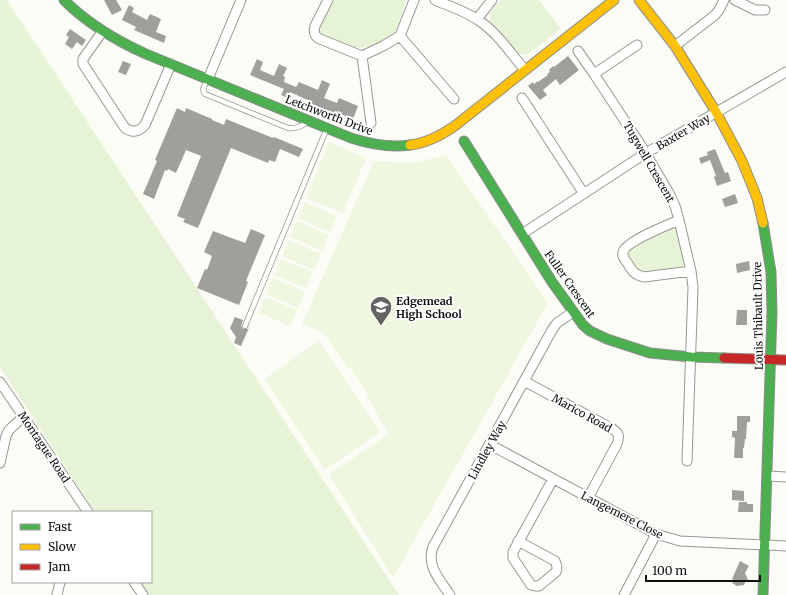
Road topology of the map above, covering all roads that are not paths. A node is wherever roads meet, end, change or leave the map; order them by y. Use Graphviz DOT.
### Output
graph roads {
  1 [pos="64,0"];
  2 [pos="230,0"];
  3 [pos="328,0"];
  4 [pos="414,0"];
  5 [pos="435,0"];
  6 [pos="492,0"];
  7 [pos="614,0"];
  8 [pos="639,0"];
  9 [pos="724,0"];
  10 [pos="735,0"];
  11 [pos="240,2"];
  12 [pos="765,10"];
  13 [pos="477,19"];
  14 [pos="102,32"];
  15 [pos="400,36"];
  16 [pos="637,45"];
  17 [pos="675,46"];
  18 [pos="578,51"];
  19 [pos="362,56"];
  20 [pos="171,64"];
  21 [pos="525,70"];
  22 [pos="786,72"];
  23 [pos="594,74"];
  24 [pos="208,79"];
  25 [pos="522,98"];
  26 [pos="454,99"];
  27 [pos="716,112"];
  28 [pos="309,121"];
  29 [pos="371,123"];
  30 [pos="327,128"];
  31 [pos="464,141"];
  32 [pos="646,153"];
  33 [pos="584,194"];
  34 [pos="679,220"];
  35 [pos="522,234"];
  36 [pos="691,271"];
  37 [pos="573,312"];
  38 [pos="245,326"];
  39 [pos="691,357"];
  40 [pos="771,360"];
  41 [pos="786,360"];
  42 [pos="524,381"];
  43 [pos="0,382"];
  44 [pos="23,417"];
  45 [pos="490,444"];
  46 [pos="686,461"];
  47 [pos="0,462"];
  48 [pos="768,476"];
  49 [pos="786,477"];
  50 [pos="553,479"];
  51 [pos="588,498"];
  52 [pos="87,511"];
  53 [pos="656,534"];
  54 [pos="518,541"];
  55 [pos="766,545"];
  56 [pos="786,546"];
  57 [pos="60,583"];
  58 [pos="135,583"];
  59 [pos="56,595"];
  60 [pos="143,595"];
  61 [pos="450,595"];
  62 [pos="624,595"];
  63 [pos="764,595"];
  1 -- 14 [label="street, Letchworth Drive"];
  2 -- 11 [label="street"];
  3 -- 19 [label="street"];
  4 -- 15 [label="street"];
  5 -- 13 [label="street"];
  6 -- 13 [label="street"];
  7 -- 21 [label="street, Letchworth Drive"];
  8 -- 17 [label="street, Louis Thibault Drive"];
  9 -- 17 [label="street"];
  10 -- 12 [label="street"];
  11 -- 24 [label="street"];
  13 -- 21 [label="street"];
  14 -- 20 [label="street, Letchworth Drive"];
  14 -- 20 [label="street"];
  15 -- 19 [label="street"];
  15 -- 26 [label="street"];
  16 -- 23 [label="street"];
  17 -- 27 [label="street, Louis Thibault Drive"];
  18 -- 23 [label="street, Tugwell Crescent"];
  19 -- 29 [label="street"];
  20 -- 24 [label="street, Letchworth Drive"];
  21 -- 30 [label="street, Letchworth Drive"];
  22 -- 27 [label="street, Baxter Way"];
  23 -- 32 [label="street, Tugwell Crescent"];
  24 -- 28 [label="street, Letchworth Drive"];
  24 -- 28 [label="lane"];
  25 -- 33 [label="street"];
  27 -- 32 [label="street, Baxter Way"];
  27 -- 40 [label="street, Louis Thibault Drive"];
  28 -- 30 [label="street, Letchworth Drive"];
  30 -- 38 [label="lane"];
  31 -- 35 [label="street, Fuller Crescent"];
  32 -- 33 [label="street, Baxter Way"];
  32 -- 34 [label="street, Tugwell Crescent"];
  33 -- 35 [label="street, Baxter Way"];
  34 -- 36 [label="street, Tugwell Crescent"];
  34 -- 36 [label="street"];
  35 -- 37 [label="street, Fuller Crescent"];
  36 -- 39 [label="street, Tugwell Crescent"];
  37 -- 39 [label="street, Fuller Crescent"];
  37 -- 42 [label="street, Lindley Way"];
  39 -- 40 [label="street, Fuller Crescent"];
  39 -- 46 [label="street, Tugwell Crescent"];
  40 -- 41 [label="street, Fuller Crescent"];
  40 -- 48 [label="street, Louis Thibault Drive"];
  42 -- 45 [label="street, Lindley Way"];
  42 -- 51 [label="street, Marico Road"];
  43 -- 44 [label="street, Montague Road"];
  44 -- 47 [label="street"];
  44 -- 52 [label="street, Montague Road"];
  45 -- 50 [label="street, Langemere Close"];
  45 -- 61 [label="street, Lindley Way"];
  48 -- 49 [label="street"];
  48 -- 55 [label="street, Louis Thibault Drive"];
  50 -- 51 [label="street, Langemere Close"];
  50 -- 54 [label="street"];
  51 -- 53 [label="street, Langemere Close"];
  53 -- 55 [label="street, Langemere Close"];
  53 -- 62 [label="street"];
  54 -- 54 [label="street"];
  55 -- 56 [label="street, Langemere Close"];
  55 -- 63 [label="street, Louis Thibault Drive"];
  57 -- 59 [label="street"];
  58 -- 60 [label="street"];
}
